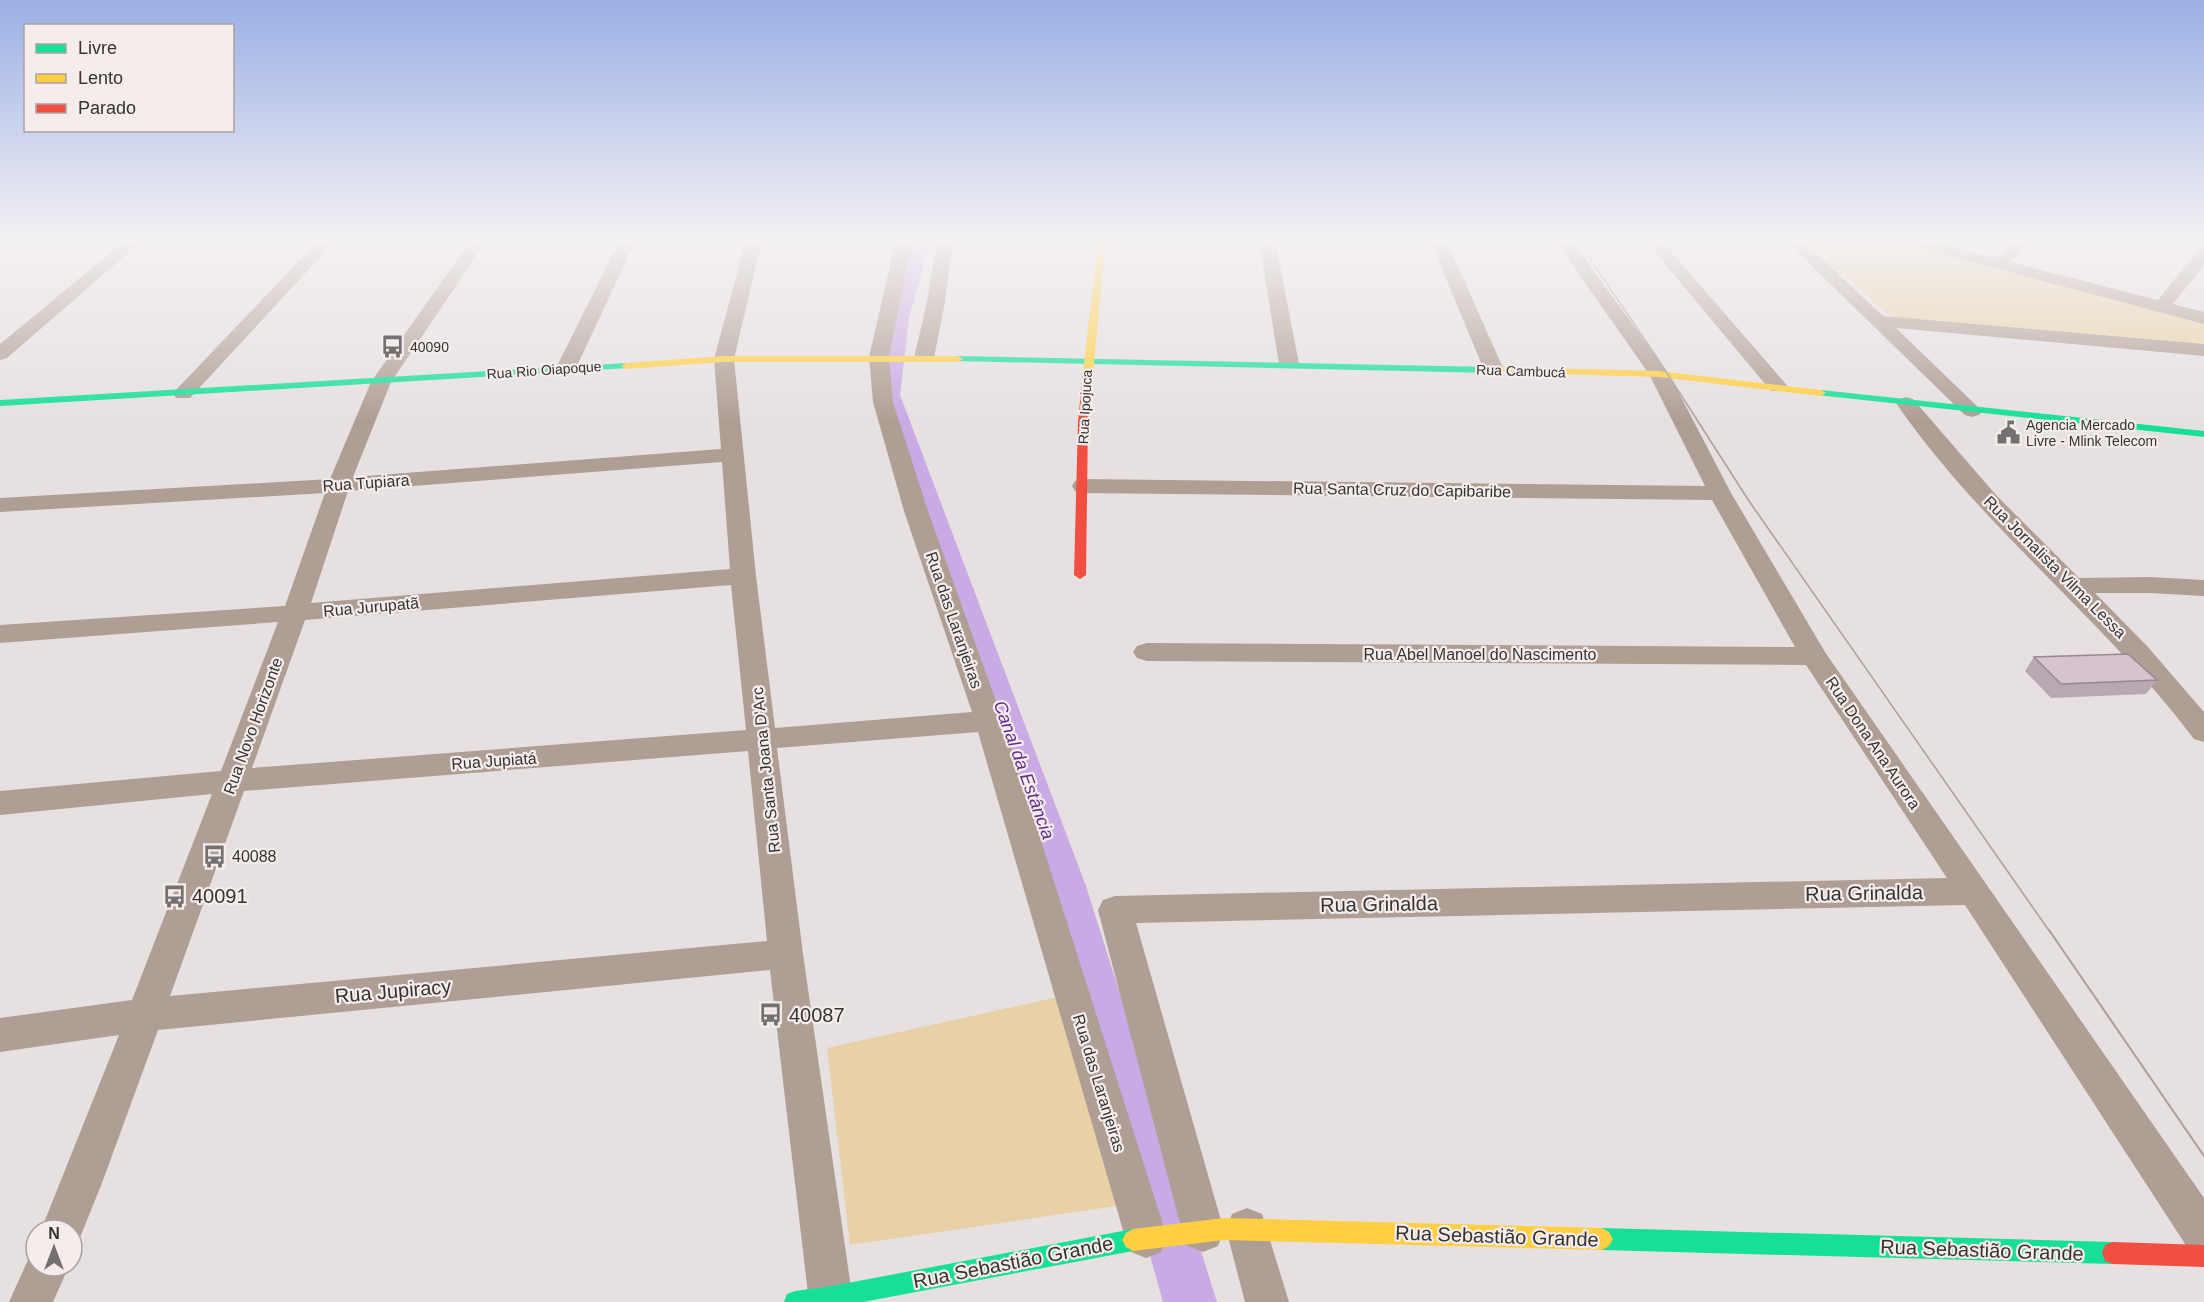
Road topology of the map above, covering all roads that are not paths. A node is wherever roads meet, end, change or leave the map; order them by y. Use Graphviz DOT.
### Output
graph roads {
  1 [pos="63,301"];
  2 [pos="271,301"];
  3 [pos="437,301"];
  4 [pos="598,301"];
  5 [pos="739,301"];
  6 [pos="892,301"];
  7 [pos="936,301"];
  8 [pos="1095,301"];
  9 [pos="1278,301"];
  10 [pos="1464,301"];
  11 [pos="1607,301"];
  12 [pos="1705,301"];
  13 [pos="1859,301"];
  14 [pos="2138,301"];
  15 [pos="2167,301"];
  16 [pos="2162,307"];
  17 [pos="2204,318"];
  18 [pos="1881,321"];
  19 [pos="2204,350"];
  20 [pos="0,354"];
  21 [pos="880,357"];
  22 [pos="724,358"];
  23 [pos="920,358"];
  24 [pos="1088,360"];
  25 [pos="1289,364"];
  26 [pos="566,368"];
  27 [pos="1494,370"];
  28 [pos="1659,374"];
  29 [pos="381,382"];
  30 [pos="1778,387"];
  31 [pos="183,394"];
  32 [pos="0,403"];
  33 [pos="1906,403"];
  34 [pos="1972,411"];
  35 [pos="2204,434"];
  36 [pos="732,454"];
  37 [pos="339,485"];
  38 [pos="1083,486"];
  39 [pos="1720,494"];
  40 [pos="0,505"];
  41 [pos="1080,575"];
  42 [pos="743,576"];
  43 [pos="2074,586"];
  44 [pos="2204,588"];
  45 [pos="295,613"];
  46 [pos="0,634"];
  47 [pos="1147,652"];
  48 [pos="1814,656"];
  49 [pos="2192,700"];
  50 [pos="989,721"];
  51 [pos="2204,732"];
  52 [pos="763,740"];
  53 [pos="233,781"];
  54 [pos="0,803"];
  55 [pos="1974,891"];
  56 [pos="786,954"];
  57 [pos="144,1015"];
  58 [pos="0,1035"];
  59 [pos="67,1218"];
  60 [pos="1225,1230"];
  61 [pos="2204,1235"];
  62 [pos="1151,1237"];
  63 [pos="2204,1256"];
  64 [pos="42,1278"];
  65 [pos="832,1300"];
  66 [pos="31,1302"];
  67 [pos="795,1302"];
  68 [pos="1268,1302"];
  1 -- 20 [label="street"];
  2 -- 31 [label="street"];
  3 -- 29 [label="street, Rua Novo Horizonte"];
  4 -- 26 [label="street"];
  5 -- 22 [label="street, Rua Santa Joana D'Arc"];
  6 -- 21 [label="street, Rua das Laranjeiras"];
  7 -- 23 [label="street"];
  8 -- 24 [label="street, Rua Ipojuca"];
  9 -- 25 [label="street"];
  10 -- 27 [label="street"];
  11 -- 28 [label="street, Rua Dona Ana Aurora"];
  12 -- 30 [label="street"];
  13 -- 18 [label="street"];
  14 -- 16 [label="street"];
  15 -- 16 [label="street"];
  16 -- 17 [label="street"];
  18 -- 19 [label="street"];
  18 -- 34 [label="street"];
  21 -- 22 [label="street, Rua Rio Oiapoque"];
  21 -- 23 [label="street, Rua Rio Oiapoque"];
  21 -- 50 [label="street, Rua das Laranjeiras"];
  22 -- 26 [label="street, Rua Rio Oiapoque"];
  22 -- 36 [label="street, Rua Santa Joana D'Arc"];
  23 -- 24 [label="street, Rua Rio Oiapoque"];
  24 -- 25 [label="street, Rua Cambucá"];
  24 -- 38 [label="street, Rua Ipojuca"];
  25 -- 27 [label="street, Rua Cambucá"];
  26 -- 29 [label="street, Rua Rio Oiapoque"];
  27 -- 28 [label="street, Rua Cambucá"];
  28 -- 30 [label="street, Rua Cambucá"];
  28 -- 39 [label="street, Rua Dona Ana Aurora"];
  29 -- 31 [label="street, Rua Rio Oiapoque"];
  29 -- 37 [label="street, Rua Novo Horizonte"];
  30 -- 33 [label="street, Rua Cambucá"];
  31 -- 32 [label="street, Rua Rio Oiapoque"];
  33 -- 34 [label="street, Rua Cambucá"];
  33 -- 43 [label="street, Rua Jornalista Vilma Lessa"];
  34 -- 35 [label="street, Rua Cambucá"];
  36 -- 37 [label="street, Rua Tupiara"];
  36 -- 42 [label="street, Rua Santa Joana D'Arc"];
  37 -- 40 [label="street, Rua Tupiara"];
  37 -- 45 [label="street, Rua Novo Horizonte"];
  38 -- 39 [label="street, Rua Santa Cruz do Capibaribe"];
  38 -- 41 [label="street, Rua Ipojuca"];
  39 -- 48 [label="street, Rua Dona Ana Aurora"];
  42 -- 45 [label="street, Rua Jurupatã"];
  42 -- 52 [label="street, Rua Santa Joana D'Arc"];
  43 -- 44 [label="street"];
  43 -- 49 [label="street, Rua Jornalista Vilma Lessa"];
  45 -- 46 [label="street, Rua Jurupatã"];
  45 -- 53 [label="street, Rua Novo Horizonte"];
  47 -- 48 [label="street, Rua Abel Manoel do Nascimento"];
  48 -- 55 [label="street, Rua Dona Ana Aurora"];
  49 -- 51 [label="street, Rua Jornalista Vilma Lessa"];
  50 -- 52 [label="street, Rua Jupiatá"];
  50 -- 62 [label="street, Rua das Laranjeiras"];
  52 -- 53 [label="street, Rua Jupiatá"];
  52 -- 56 [label="street, Rua Santa Joana D'Arc"];
  53 -- 54 [label="street, Rua Jupiatá"];
  53 -- 57 [label="street, Rua Novo Horizonte"];
  55 -- 60 [label="street, Rua Grinalda"];
  55 -- 61 [label="street, Rua Dona Ana Aurora"];
  56 -- 57 [label="street, Rua Jupiracy"];
  56 -- 65 [label="street, Rua Santa Joana D'Arc"];
  57 -- 58 [label="street, Rua Jupiracy"];
  57 -- 59 [label="street, Rua Novo Horizonte"];
  60 -- 62 [label="street, Rua Sebastião Grande"];
  60 -- 63 [label="street, Rua Sebastião Grande"];
  60 -- 68 [label="street"];
  62 -- 65 [label="street, Rua Sebastião Grande"];
  64 -- 66 [label="street"];
  65 -- 67 [label="street, Rua Sebastião Grande"];
}
